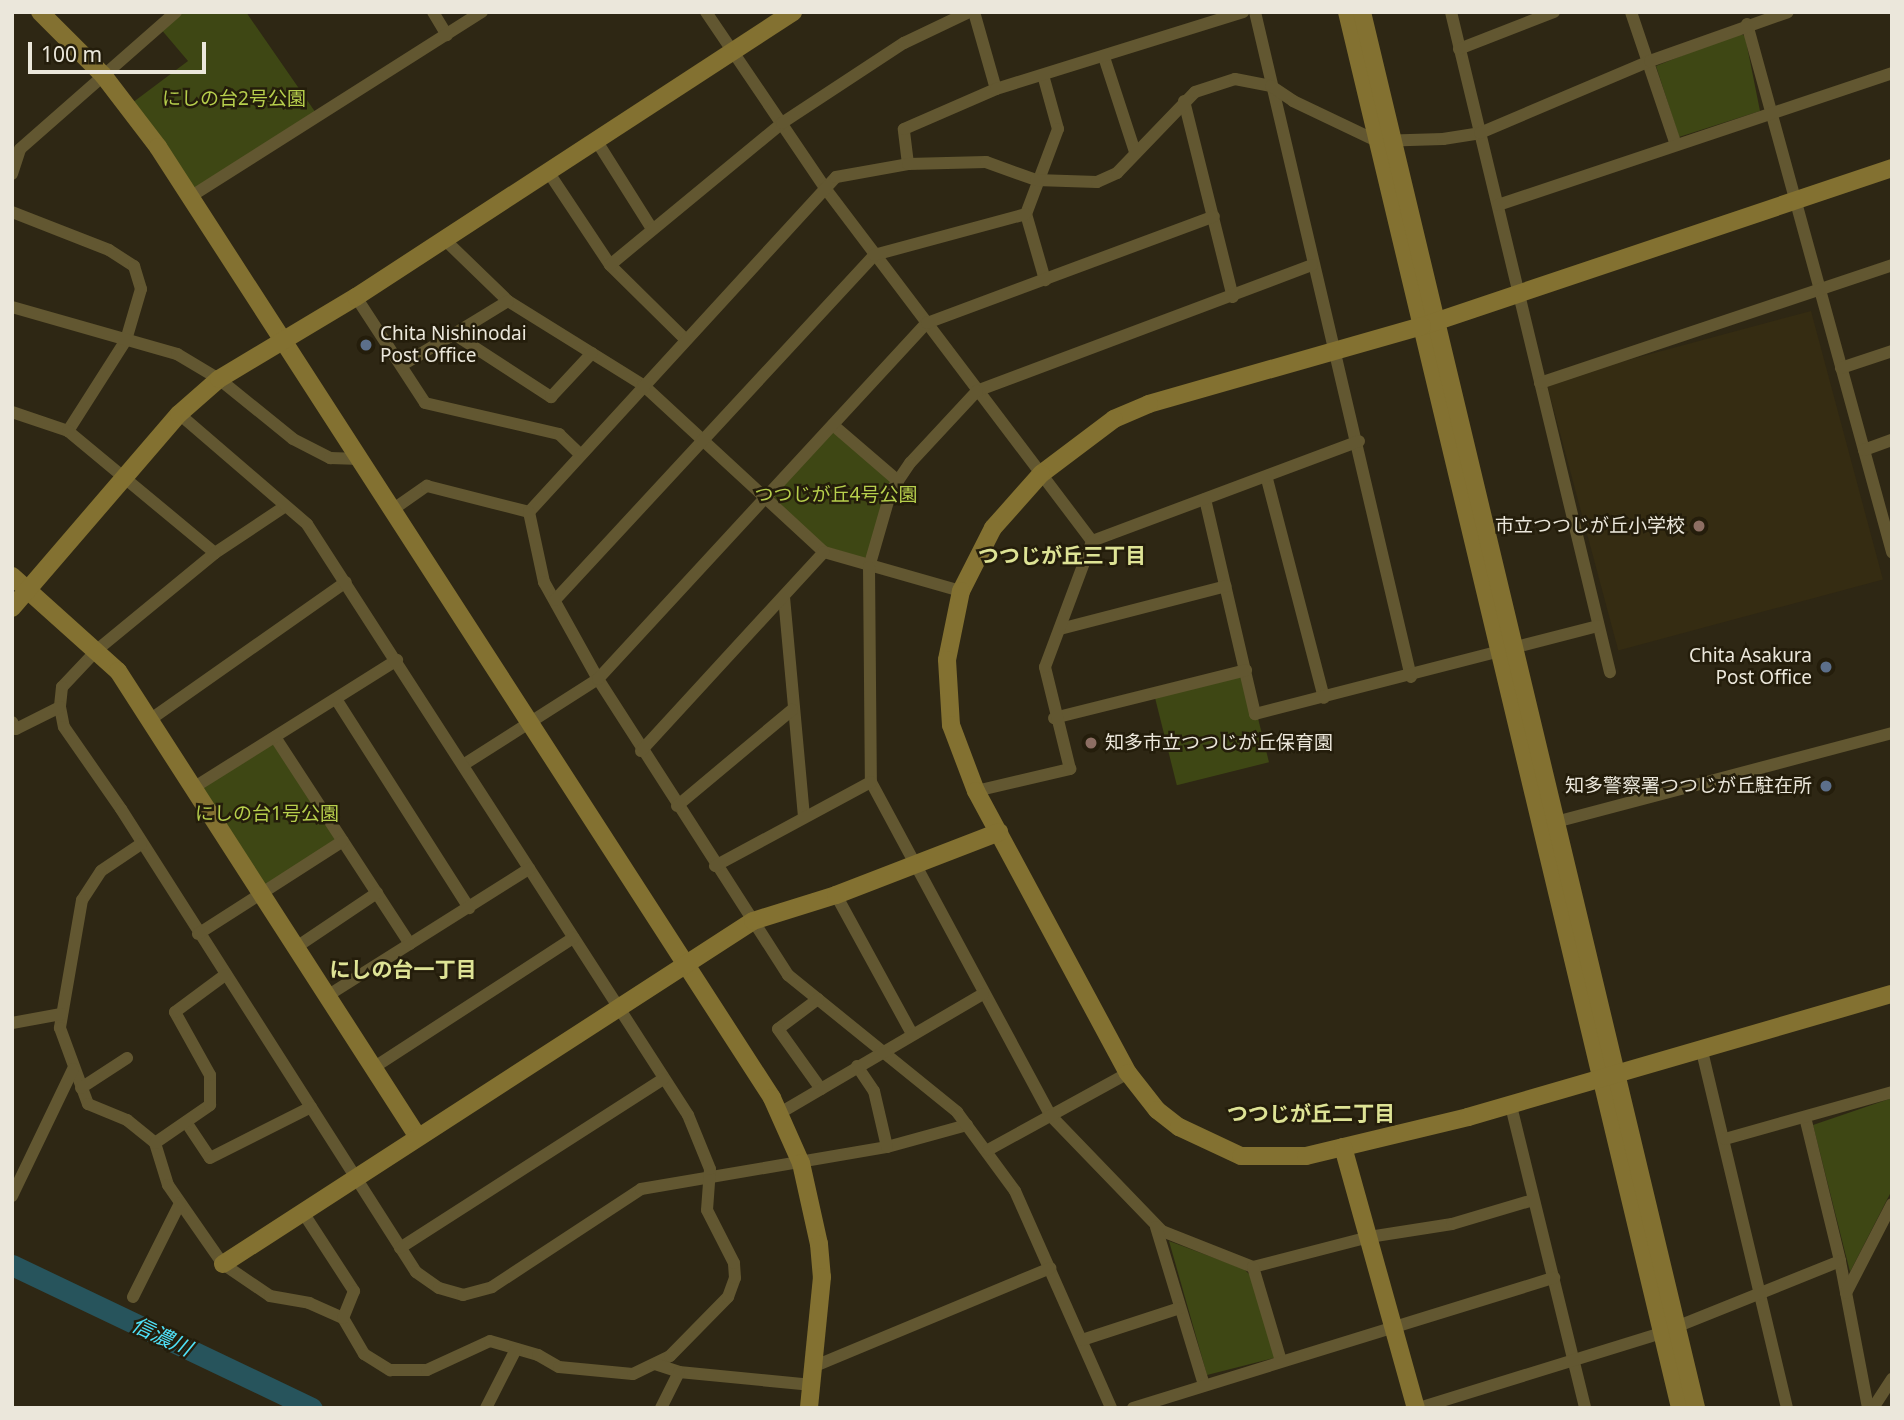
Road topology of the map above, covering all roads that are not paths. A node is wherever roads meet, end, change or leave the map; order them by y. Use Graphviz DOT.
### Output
graph roads {
  1 [pos="40,12"];
  2 [pos="433,12"];
  3 [pos="482,12"];
  4 [pos="706,12"];
  5 [pos="793,12"];
  6 [pos="972,12"];
  7 [pos="1243,12"];
  8 [pos="1255,12"];
  9 [pos="1347,12"];
  10 [pos="1362,12"];
  11 [pos="1451,12"];
  12 [pos="1555,12"];
  13 [pos="1631,12"];
  14 [pos="1788,12"];
  15 [pos="170,14"];
  16 [pos="1747,24"];
  17 [pos="447,35"];
  18 [pos="1460,49"];
  19 [pos="735,50"];
  20 [pos="1104,57"];
  21 [pos="1650,61"];
  22 [pos="1892,73"];
  23 [pos="103,75"];
  24 [pos="1043,75"];
  25 [pos="1271,86"];
  26 [pos="996,89"];
  27 [pos="1184,101"];
  28 [pos="1772,113"];
  29 [pos="782,123"];
  30 [pos="1480,133"];
  31 [pos="596,140"];
  32 [pos="1384,140"];
  33 [pos="1676,145"];
  34 [pos="1135,152"];
  35 [pos="908,164"];
  36 [pos="1892,168"];
  37 [pos="547,170"];
  38 [pos="12,174"];
  39 [pos="1037,180"];
  40 [pos="825,188"];
  41 [pos="190,197"];
  42 [pos="1797,200"];
  43 [pos="1498,205"];
  44 [pos="12,212"];
  45 [pos="1026,214"];
  46 [pos="1214,216"];
  47 [pos="652,229"];
  48 [pos="444,239"];
  49 [pos="874,255"];
  50 [pos="610,265"];
  51 [pos="1312,265"];
  52 [pos="1892,265"];
  53 [pos="1045,280"];
  54 [pos="1822,289"];
  55 [pos="1518,293"];
  56 [pos="355,297"];
  57 [pos="1233,297"];
  58 [pos="508,301"];
  59 [pos="12,307"];
  60 [pos="927,323"];
  61 [pos="1429,324"];
  62 [pos="454,334"];
  63 [pos="685,338"];
  64 [pos="285,339"];
  65 [pos="126,340"];
  66 [pos="1892,351"];
  67 [pos="1336,353"];
  68 [pos="592,354"];
  69 [pos="402,365"];
  70 [pos="1841,368"];
  71 [pos="219,379"];
  72 [pos="1540,383"];
  73 [pos="643,385"];
  74 [pos="977,391"];
  75 [pos="12,412"];
  76 [pos="179,414"];
  77 [pos="833,425"];
  78 [pos="68,431"];
  79 [pos="701,439"];
  80 [pos="1892,440"];
  81 [pos="1359,441"];
  82 [pos="1864,450"];
  83 [pos="580,454"];
  84 [pos="361,458"];
  85 [pos="124,474"];
  86 [pos="1041,474"];
  87 [pos="1267,479"];
  88 [pos="898,481"];
  89 [pos="764,496"];
  90 [pos="1205,499"];
  91 [pos="284,507"];
  92 [pos="395,508"];
  93 [pos="529,512"];
  94 [pos="1888,523"];
  95 [pos="1092,541"];
  96 [pos="824,552"];
  97 [pos="1892,552"];
  98 [pos="215,554"];
  99 [pos="869,567"];
  100 [pos="12,576"];
  101 [pos="346,582"];
  102 [pos="1226,586"];
  103 [pos="29,590"];
  104 [pos="961,591"];
  105 [pos="784,597"];
  106 [pos="555,600"];
  107 [pos="12,608"];
  108 [pos="1598,626"];
  109 [pos="1060,629"];
  110 [pos="97,650"];
  111 [pos="1506,651"];
  112 [pos="397,660"];
  113 [pos="1246,670"];
  114 [pos="1610,672"];
  115 [pos="1411,677"];
  116 [pos="598,679"];
  117 [pos="1324,698"];
  118 [pos="336,699"];
  119 [pos="60,707"];
  120 [pos="792,710"];
  121 [pos="1054,718"];
  122 [pos="151,719"];
  123 [pos="12,722"];
  124 [pos="529,723"];
  125 [pos="1892,733"];
  126 [pos="275,737"];
  127 [pos="641,751"];
  128 [pos="463,765"];
  129 [pos="871,782"];
  130 [pos="193,788"];
  131 [pos="976,791"];
  132 [pos="677,806"];
  133 [pos="804,815"];
  134 [pos="1548,824"];
  135 [pos="999,832"];
  136 [pos="343,841"];
  137 [pos="141,844"];
  138 [pos="912,864"];
  139 [pos="715,866"];
  140 [pos="528,869"];
  141 [pos="259,893"];
  142 [pos="377,893"];
  143 [pos="836,895"];
  144 [pos="469,908"];
  145 [pos="753,921"];
  146 [pos="198,934"];
  147 [pos="573,938"];
  148 [pos="410,944"];
  149 [pos="295,948"];
  150 [pos="686,963"];
  151 [pos="225,975"];
  152 [pos="983,994"];
  153 [pos="1892,994"];
  154 [pos="327,996"];
  155 [pos="818,999"];
  156 [pos="620,1008"];
  157 [pos="61,1014"];
  158 [pos="12,1023"];
  159 [pos="912,1034"];
  160 [pos="1701,1046"];
  161 [pos="883,1049"];
  162 [pos="127,1058"];
  163 [pos="857,1066"];
  164 [pos="373,1068"];
  165 [pos="73,1069"];
  166 [pos="1128,1073"];
  167 [pos="1609,1076"];
  168 [pos="663,1079"];
  169 [pos="81,1088"];
  170 [pos="821,1089"];
  171 [pos="1892,1092"];
  172 [pos="1511,1105"];
  173 [pos="311,1107"];
  174 [pos="780,1113"];
  175 [pos="1050,1115"];
  176 [pos="1805,1117"];
  177 [pos="186,1122"];
  178 [pos="967,1125"];
  179 [pos="418,1137"];
  180 [pos="1725,1139"];
  181 [pos="155,1143"];
  182 [pos="887,1147"];
  183 [pos="1343,1147"];
  184 [pos="988,1150"];
  185 [pos="801,1163"];
  186 [pos="357,1177"];
  187 [pos="709,1178"];
  188 [pos="12,1196"];
  189 [pos="1533,1200"];
  190 [pos="180,1203"];
  191 [pos="1892,1204"];
  192 [pos="304,1213"];
  193 [pos="1156,1227"];
  194 [pos="1369,1237"];
  195 [pos="400,1248"];
  196 [pos="1840,1261"];
  197 [pos="223,1264"];
  198 [pos="1253,1267"];
  199 [pos="1050,1268"];
  200 [pos="1554,1278"];
  201 [pos="1761,1292"];
  202 [pos="1846,1293"];
  203 [pos="133,1297"];
  204 [pos="1180,1308"];
  205 [pos="343,1318"];
  206 [pos="1393,1325"];
  207 [pos="1669,1330"];
  208 [pos="1082,1340"];
  209 [pos="516,1349"];
  210 [pos="1574,1359"];
  211 [pos="1281,1360"];
  212 [pos="655,1364"];
  213 [pos="815,1366"];
  214 [pos="679,1371"];
  215 [pos="1892,1380"];
  216 [pos="812,1385"];
  217 [pos="1204,1385"];
  218 [pos="486,1408"];
  219 [pos="661,1408"];
  220 [pos="809,1408"];
  221 [pos="1111,1408"];
  222 [pos="1133,1408"];
  223 [pos="1418,1408"];
  224 [pos="1584,1408"];
  225 [pos="1680,1408"];
  226 [pos="1696,1408"];
  227 [pos="1787,1408"];
  228 [pos="1870,1408"];
  1 -- 23 [label="street"];
  2 -- 17 [label="street"];
  3 -- 17 [label="street"];
  4 -- 19 [label="street"];
  5 -- 19 [label="street"];
  6 -- 26 [label="street"];
  6 -- 29 [label="street"];
  7 -- 20 [label="street"];
  8 -- 25 [label="street"];
  9 -- 32 [label="street"];
  10 -- 32 [label="street"];
  11 -- 18 [label="street"];
  12 -- 18 [label="street"];
  13 -- 21 [label="street"];
  14 -- 16 [label="street"];
  15 -- 23 [label="street"];
  16 -- 21 [label="street"];
  16 -- 28 [label="street"];
  17 -- 41 [label="street"];
  18 -- 30 [label="street"];
  19 -- 29 [label="street"];
  19 -- 31 [label="street"];
  20 -- 24 [label="street"];
  20 -- 34 [label="street"];
  21 -- 30 [label="street"];
  21 -- 33 [label="street"];
  22 -- 28 [label="street"];
  23 -- 38 [label="street"];
  23 -- 41 [label="street"];
  24 -- 26 [label="street"];
  24 -- 39 [label="street"];
  25 -- 27 [label="street"];
  25 -- 32 [label="street"];
  25 -- 51 [label="street"];
  26 -- 35 [label="street"];
  27 -- 34 [label="street"];
  27 -- 46 [label="street"];
  28 -- 33 [label="street"];
  28 -- 42 [label="street"];
  29 -- 40 [label="street"];
  29 -- 47 [label="street"];
  30 -- 32 [label="street"];
  30 -- 43 [label="street"];
  31 -- 37 [label="street"];
  31 -- 47 [label="street"];
  32 -- 61 [label="street"];
  33 -- 43 [label="street"];
  34 -- 39 [label="street"];
  35 -- 39 [label="street"];
  35 -- 40 [label="street"];
  36 -- 42 [label="street"];
  37 -- 48 [label="street"];
  37 -- 50 [label="street"];
  39 -- 45 [label="street"];
  40 -- 49 [label="street"];
  40 -- 63 [label="street"];
  41 -- 64 [label="street"];
  42 -- 54 [label="street"];
  42 -- 55 [label="street"];
  43 -- 55 [label="street"];
  44 -- 65 [label="street"];
  45 -- 49 [label="street"];
  45 -- 53 [label="street"];
  46 -- 53 [label="street"];
  46 -- 57 [label="street"];
  47 -- 50 [label="street"];
  48 -- 56 [label="street"];
  48 -- 58 [label="street"];
  49 -- 60 [label="street"];
  49 -- 79 [label="street"];
  50 -- 63 [label="street"];
  51 -- 57 [label="street"];
  51 -- 67 [label="street"];
  52 -- 54 [label="street"];
  53 -- 60 [label="street"];
  54 -- 70 [label="street"];
  54 -- 72 [label="street"];
  55 -- 61 [label="street"];
  55 -- 72 [label="street"];
  56 -- 64 [label="street"];
  56 -- 69 [label="street"];
  57 -- 74 [label="street"];
  58 -- 62 [label="street"];
  58 -- 68 [label="street"];
  59 -- 65 [label="street"];
  60 -- 74 [label="street"];
  60 -- 77 [label="street"];
  61 -- 67 [label="street"];
  61 -- 111 [label="street"];
  62 -- 68 [label="street"];
  62 -- 69 [label="street"];
  63 -- 73 [label="street"];
  64 -- 71 [label="street"];
  64 -- 84 [label="street"];
  65 -- 71 [label="street"];
  65 -- 78 [label="street"];
  66 -- 70 [label="street"];
  67 -- 81 [label="street"];
  67 -- 86 [label="street"];
  68 -- 73 [label="street"];
  69 -- 83 [label="street"];
  70 -- 82 [label="street"];
  71 -- 76 [label="street"];
  71 -- 84 [label="street"];
  72 -- 108 [label="street"];
  73 -- 79 [label="street"];
  73 -- 83 [label="street"];
  74 -- 86 [label="street"];
  74 -- 88 [label="street"];
  75 -- 78 [label="street"];
  76 -- 85 [label="street"];
  76 -- 91 [label="street"];
  77 -- 88 [label="street"];
  77 -- 89 [label="street"];
  78 -- 85 [label="street"];
  79 -- 89 [label="street"];
  79 -- 106 [label="street"];
  80 -- 82 [label="street"];
  81 -- 87 [label="street"];
  81 -- 115 [label="street"];
  82 -- 94 [label="street"];
  83 -- 93 [label="street"];
  84 -- 92 [label="street"];
  85 -- 98 [label="street"];
  85 -- 103 [label="street"];
  86 -- 95 [label="street"];
  86 -- 104 [label="street"];
  87 -- 90 [label="street"];
  87 -- 117 [label="street"];
  88 -- 99 [label="street"];
  89 -- 96 [label="street"];
  89 -- 116 [label="street"];
  90 -- 95 [label="street"];
  90 -- 102 [label="street"];
  91 -- 98 [label="street"];
  91 -- 101 [label="street"];
  92 -- 93 [label="street"];
  92 -- 124 [label="street"];
  93 -- 106 [label="street"];
  94 -- 97 [label="street"];
  95 -- 109 [label="street"];
  96 -- 99 [label="street"];
  96 -- 105 [label="street"];
  98 -- 110 [label="street"];
  99 -- 104 [label="street"];
  99 -- 129 [label="street"];
  100 -- 103 [label="street"];
  101 -- 112 [label="street"];
  101 -- 122 [label="street"];
  102 -- 109 [label="street"];
  102 -- 113 [label="street"];
  103 -- 107 [label="street"];
  103 -- 110 [label="street"];
  104 -- 131 [label="street"];
  105 -- 120 [label="street"];
  105 -- 127 [label="street"];
  106 -- 116 [label="street"];
  108 -- 111 [label="street"];
  108 -- 114 [label="street"];
  109 -- 121 [label="street"];
  110 -- 119 [label="street"];
  110 -- 122 [label="street"];
  111 -- 115 [label="street"];
  111 -- 134 [label="street"];
  112 -- 118 [label="street"];
  112 -- 128 [label="street"];
  113 -- 117 [label="street"];
  113 -- 121 [label="street"];
  115 -- 117 [label="street"];
  116 -- 124 [label="street"];
  116 -- 127 [label="street"];
  118 -- 126 [label="street"];
  118 -- 144 [label="street"];
  119 -- 123 [label="street"];
  119 -- 137 [label="street"];
  120 -- 132 [label="street"];
  120 -- 133 [label="street"];
  121 -- 131 [label="street"];
  122 -- 130 [label="street"];
  124 -- 128 [label="street"];
  124 -- 150 [label="street"];
  125 -- 134 [label="street"];
  126 -- 130 [label="street"];
  126 -- 136 [label="street"];
  127 -- 132 [label="street"];
  128 -- 140 [label="street"];
  129 -- 133 [label="street"];
  129 -- 138 [label="street"];
  130 -- 141 [label="street"];
  131 -- 135 [label="street"];
  132 -- 139 [label="street"];
  133 -- 139 [label="street"];
  134 -- 167 [label="street"];
  135 -- 138 [label="street"];
  135 -- 166 [label="street"];
  136 -- 141 [label="street"];
  136 -- 142 [label="street"];
  137 -- 146 [label="street"];
  137 -- 157 [label="street"];
  138 -- 143 [label="street"];
  138 -- 152 [label="street"];
  139 -- 145 [label="street"];
  140 -- 144 [label="street"];
  140 -- 147 [label="street"];
  141 -- 146 [label="street"];
  141 -- 149 [label="street"];
  142 -- 148 [label="street"];
  142 -- 149 [label="street"];
  143 -- 145 [label="street"];
  143 -- 159 [label="street"];
  144 -- 148 [label="street"];
  145 -- 150 [label="street"];
  145 -- 155 [label="street"];
  146 -- 151 [label="street"];
  147 -- 156 [label="street"];
  147 -- 164 [label="street"];
  148 -- 154 [label="street"];
  149 -- 154 [label="street"];
  150 -- 156 [label="street"];
  150 -- 174 [label="street"];
  151 -- 173 [label="street"];
  151 -- 177 [label="street"];
  152 -- 159 [label="street"];
  152 -- 175 [label="street"];
  153 -- 160 [label="street"];
  154 -- 164 [label="street"];
  155 -- 161 [label="street"];
  155 -- 170 [label="street"];
  156 -- 168 [label="street"];
  156 -- 179 [label="street"];
  157 -- 158 [label="street"];
  157 -- 165 [label="street"];
  159 -- 161 [label="street"];
  160 -- 167 [label="street"];
  160 -- 180 [label="street"];
  161 -- 163 [label="street"];
  161 -- 178 [label="street"];
  162 -- 169 [label="street"];
  163 -- 170 [label="street"];
  163 -- 182 [label="street"];
  164 -- 179 [label="street"];
  165 -- 169 [label="street"];
  165 -- 188 [label="street"];
  166 -- 175 [label="street"];
  166 -- 183 [label="street"];
  167 -- 172 [label="street"];
  167 -- 207 [label="street"];
  168 -- 187 [label="street"];
  168 -- 195 [label="street"];
  169 -- 181 [label="street"];
  170 -- 174 [label="street"];
  171 -- 176 [label="street"];
  172 -- 183 [label="street"];
  172 -- 189 [label="street"];
  173 -- 177 [label="street"];
  173 -- 186 [label="street"];
  174 -- 185 [label="street"];
  175 -- 184 [label="street"];
  175 -- 193 [label="street"];
  176 -- 180 [label="street"];
  176 -- 196 [label="street"];
  177 -- 181 [label="street"];
  178 -- 182 [label="street"];
  178 -- 184 [label="street"];
  179 -- 186 [label="street"];
  180 -- 201 [label="street"];
  181 -- 190 [label="street"];
  182 -- 185 [label="street"];
  183 -- 194 [label="street"];
  184 -- 199 [label="street"];
  185 -- 187 [label="street"];
  185 -- 213 [label="street"];
  186 -- 192 [label="street"];
  186 -- 195 [label="street"];
  187 -- 195 [label="street"];
  187 -- 212 [label="street"];
  189 -- 194 [label="street"];
  189 -- 200 [label="street"];
  190 -- 197 [label="street"];
  190 -- 203 [label="street"];
  191 -- 202 [label="street"];
  192 -- 197 [label="street"];
  192 -- 205 [label="street"];
  193 -- 198 [label="street"];
  193 -- 204 [label="street"];
  194 -- 198 [label="street"];
  194 -- 206 [label="street"];
  196 -- 201 [label="street"];
  196 -- 202 [label="street"];
  197 -- 205 [label="street"];
  198 -- 211 [label="street"];
  199 -- 208 [label="street"];
  199 -- 213 [label="street"];
  200 -- 206 [label="street"];
  200 -- 210 [label="street"];
  201 -- 207 [label="street"];
  201 -- 227 [label="street"];
  202 -- 228 [label="street"];
  204 -- 208 [label="street"];
  204 -- 217 [label="street"];
  205 -- 209 [label="street"];
  206 -- 211 [label="street"];
  206 -- 223 [label="street"];
  207 -- 210 [label="street"];
  207 -- 225 [label="street"];
  207 -- 226 [label="street"];
  208 -- 221 [label="street"];
  209 -- 212 [label="street"];
  209 -- 218 [label="street"];
  210 -- 223 [label="street"];
  210 -- 224 [label="street"];
  211 -- 217 [label="street"];
  212 -- 214 [label="street"];
  213 -- 216 [label="street"];
  214 -- 216 [label="street"];
  214 -- 219 [label="street"];
  215 -- 228 [label="street"];
  216 -- 220 [label="street"];
  217 -- 222 [label="street"];
}
